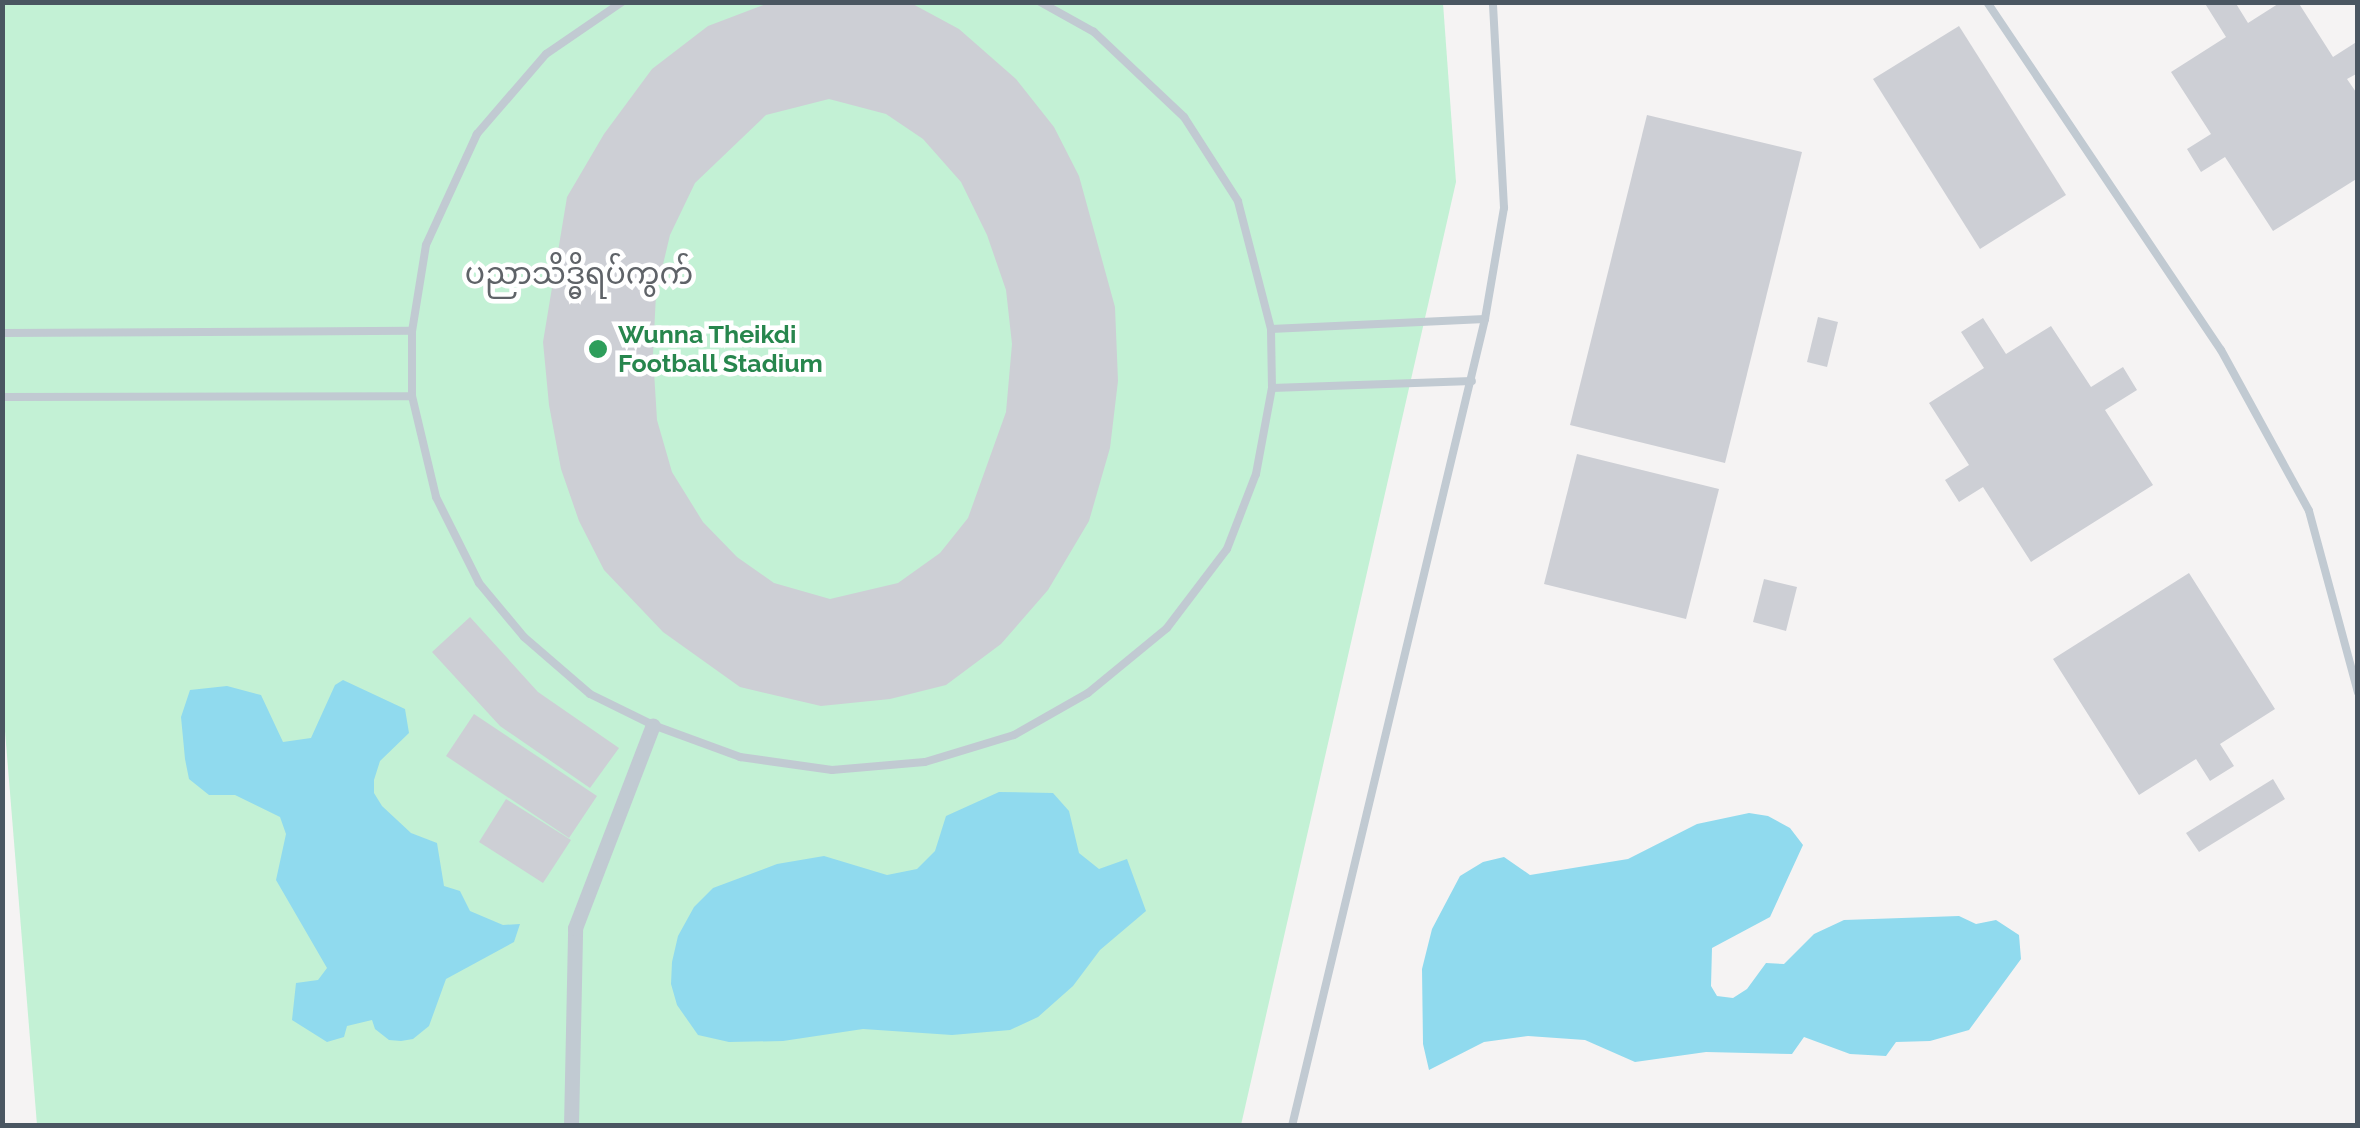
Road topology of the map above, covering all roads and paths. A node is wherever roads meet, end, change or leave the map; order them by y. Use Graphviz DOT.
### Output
graph roads {
  1 [pos="622,2"];
  2 [pos="1040,2"];
  3 [pos="1493,2"];
  4 [pos="1987,2"];
  5 [pos="1485,319"];
  6 [pos="1270,329"];
  7 [pos="412,331"];
  8 [pos="2,334"];
  9 [pos="1472,381"];
  10 [pos="1272,388"];
  11 [pos="412,396"];
  12 [pos="2,397"];
  13 [pos="2358,693"];
  14 [pos="653,725"];
  15 [pos="571,1126"];
  16 [pos="1292,1126"];
  1 -- 7 [label="lane"];
  2 -- 6 [label="lane"];
  3 -- 5 [label="lane"];
  4 -- 13 [label="lane"];
  5 -- 6 [label="lane"];
  5 -- 9 [label="lane"];
  6 -- 10 [label="lane"];
  7 -- 8 [label="lane"];
  7 -- 11 [label="lane"];
  9 -- 10 [label="lane"];
  9 -- 16 [label="lane"];
  10 -- 14 [label="lane"];
  11 -- 12 [label="lane"];
  11 -- 14 [label="lane"];
  14 -- 15 [label="street"];
}
